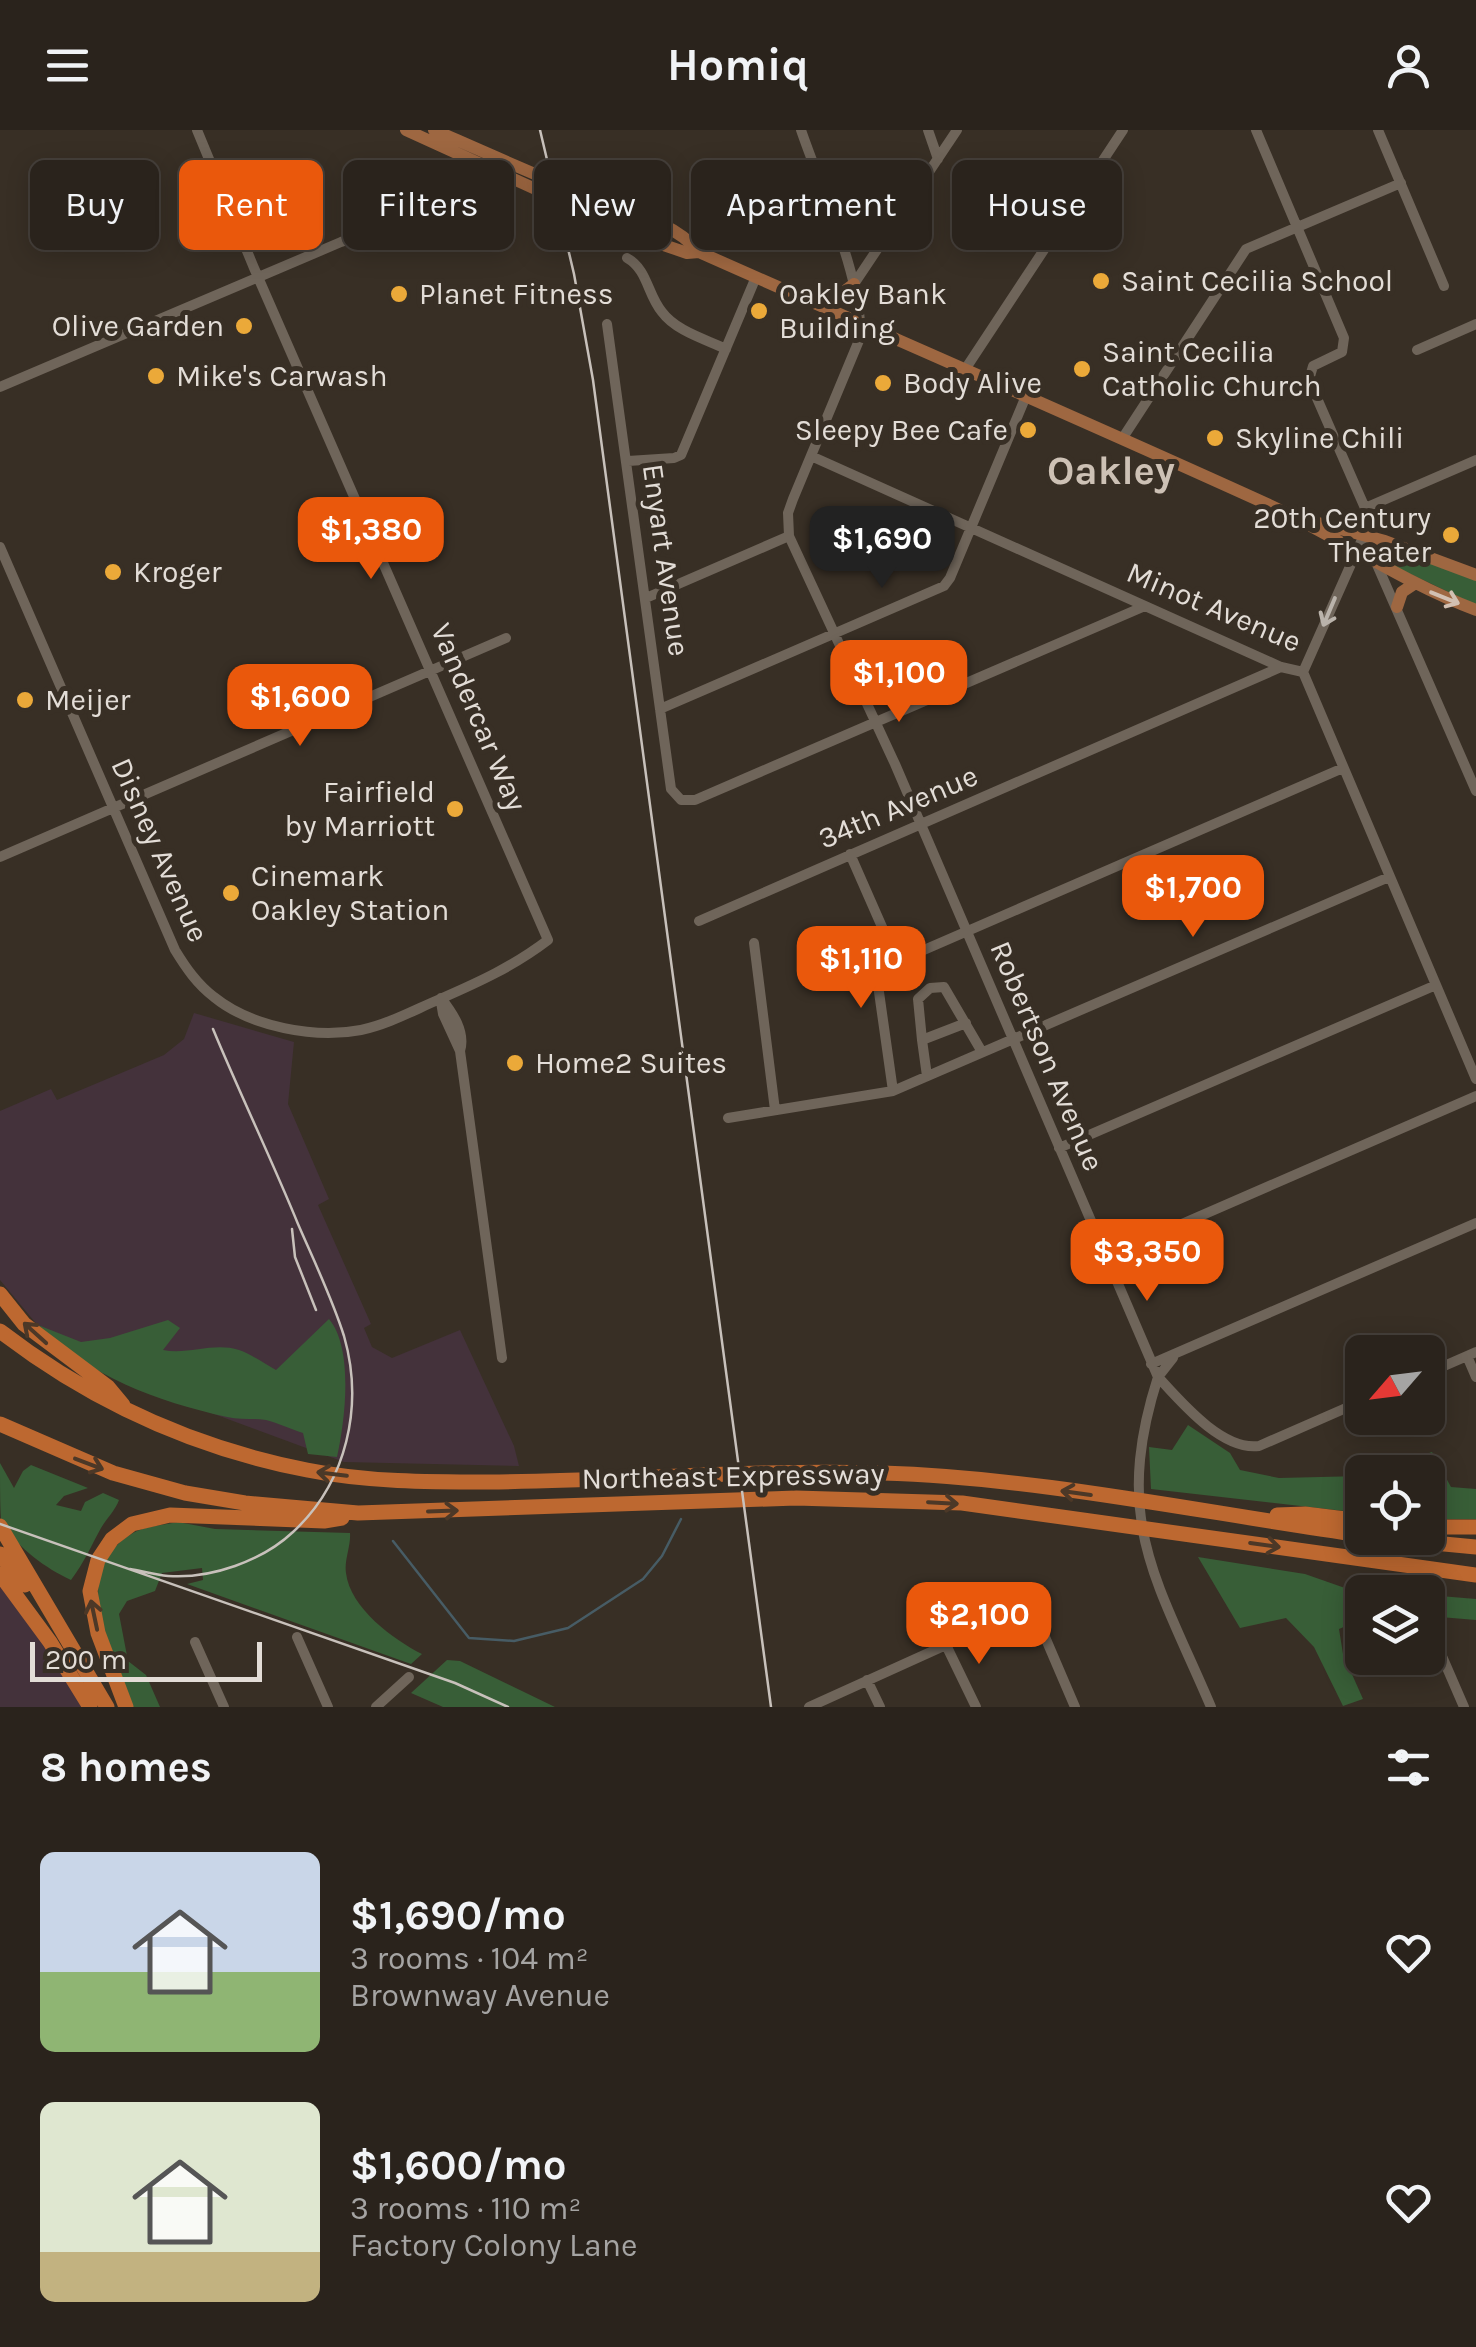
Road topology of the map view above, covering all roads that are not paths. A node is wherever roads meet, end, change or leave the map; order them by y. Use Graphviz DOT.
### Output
graph roads {
  1 [pos="196,130"];
  2 [pos="406,130"];
  3 [pos="434,130"];
  4 [pos="801,130"];
  5 [pos="928,130"];
  6 [pos="957,130"];
  7 [pos="1123,130"];
  8 [pos="1256,130"];
  9 [pos="1378,130"];
  10 [pos="938,159"];
  11 [pos="1401,182"];
  12 [pos="1296,227"];
  13 [pos="343,243"];
  14 [pos="699,252"];
  15 [pos="627,258"];
  16 [pos="260,277"];
  17 [pos="756,277"];
  18 [pos="854,284"];
  19 [pos="1444,286"];
  20 [pos="825,306"];
  21 [pos="861,322"];
  22 [pos="607,324"];
  23 [pos="1476,324"];
  24 [pos="726,348"];
  25 [pos="1417,350"];
  26 [pos="966,368"];
  27 [pos="0,388"];
  28 [pos="1026,396"];
  29 [pos="1122,439"];
  30 [pos="811,456"];
  31 [pos="1476,460"];
  32 [pos="628,461"];
  33 [pos="1365,508"];
  34 [pos="1296,518"];
  35 [pos="970,528"];
  36 [pos="1350,531"];
  37 [pos="1320,534"];
  38 [pos="1364,535"];
  39 [pos="789,536"];
  40 [pos="0,547"];
  41 [pos="1354,551"];
  42 [pos="1377,563"];
  43 [pos="1476,574"];
  44 [pos="1414,584"];
  45 [pos="646,598"];
  46 [pos="1145,606"];
  47 [pos="1396,607"];
  48 [pos="1476,610"];
  49 [pos="833,633"];
  50 [pos="506,638"];
  51 [pos="1281,667"];
  52 [pos="431,670"];
  53 [pos="1302,672"];
  54 [pos="660,708"];
  55 [pos="876,723"];
  56 [pos="1344,768"];
  57 [pos="1476,791"];
  58 [pos="113,808"];
  59 [pos="921,825"];
  60 [pos="850,854"];
  61 [pos="0,857"];
  62 [pos="1389,876"];
  63 [pos="699,921"];
  64 [pos="967,932"];
  65 [pos="548,940"];
  66 [pos="754,943"];
  67 [pos="897,961"];
  68 [pos="1436,985"];
  69 [pos="441,998"];
  70 [pos="966,1022"];
  71 [pos="1013,1039"];
  72 [pos="922,1040"];
  73 [pos="982,1052"];
  74 [pos="927,1076"];
  75 [pos="1476,1079"];
  76 [pos="893,1091"];
  77 [pos="1476,1096"];
  78 [pos="775,1110"];
  79 [pos="728,1118"];
  80 [pos="1059,1148"];
  81 [pos="1476,1224"];
  82 [pos="1106,1257"];
  83 [pos="0,1294"];
  84 [pos="0,1331"];
  85 [pos="1176,1354"];
  86 [pos="1471,1354"];
  87 [pos="502,1358"];
  88 [pos="1151,1364"];
  89 [pos="1445,1365"];
  90 [pos="1158,1377"];
  91 [pos="1476,1378"];
  92 [pos="1345,1408"];
  93 [pos="129,1412"];
  94 [pos="0,1424"];
  95 [pos="389,1512"];
  96 [pos="1242,1516"];
  97 [pos="1345,1519"];
  98 [pos="0,1526"];
  99 [pos="1445,1527"];
  100 [pos="1476,1528"];
  101 [pos="1345,1532"];
  102 [pos="1445,1544"];
  103 [pos="1476,1547"];
  104 [pos="0,1554"];
  105 [pos="0,1574"];
  106 [pos="1476,1576"];
  107 [pos="296,1637"];
  108 [pos="195,1642"];
  109 [pos="946,1645"];
  110 [pos="74,1653"];
  111 [pos="1445,1663"];
  112 [pos="409,1677"];
  113 [pos="868,1680"];
  114 [pos="808,1706"];
  115 [pos="90,1707"];
  116 [pos="107,1707"];
  117 [pos="126,1707"];
  118 [pos="224,1707"];
  119 [pos="328,1707"];
  120 [pos="376,1707"];
  121 [pos="880,1707"];
  122 [pos="976,1707"];
  123 [pos="1076,1707"];
  124 [pos="1212,1707"];
  125 [pos="1464,1707"];
  1 -- 16 [label="street, Vandercar Way"];
  2 -- 14 [label="main road"];
  3 -- 14 [label="main road"];
  4 -- 18 [label="street"];
  5 -- 10 [label="street"];
  6 -- 10 [label="street"];
  7 -- 26 [label="street"];
  8 -- 12 [label="street"];
  9 -- 11 [label="street"];
  10 -- 18 [label="street"];
  11 -- 12 [label="street"];
  11 -- 19 [label="street"];
  12 -- 29 [label="street"];
  12 -- 33 [label="street"];
  13 -- 16 [label="street"];
  14 -- 17 [label="main road"];
  15 -- 24 [label="street"];
  16 -- 27 [label="street"];
  16 -- 52 [label="street, Vandercar Way"];
  17 -- 20 [label="main road"];
  17 -- 24 [label="street"];
  18 -- 20 [label="main road"];
  18 -- 21 [label="street"];
  20 -- 21 [label="main road"];
  21 -- 26 [label="main road"];
  21 -- 30 [label="street"];
  22 -- 32 [label="street, Enyart Avenue"];
  23 -- 25 [label="street"];
  24 -- 32 [label="street"];
  26 -- 28 [label="main road"];
  28 -- 29 [label="main road"];
  28 -- 35 [label="street"];
  29 -- 34 [label="main road"];
  30 -- 35 [label="street, Minot Avenue"];
  30 -- 39 [label="street"];
  31 -- 33 [label="street"];
  32 -- 45 [label="street, Enyart Avenue"];
  33 -- 38 [label="street"];
  34 -- 36 [label="main road"];
  34 -- 37 [label="main road"];
  35 -- 46 [label="street, Minot Avenue"];
  35 -- 49 [label="street"];
  36 -- 37 [label="main road"];
  36 -- 38 [label="main road"];
  37 -- 41 [label="main road"];
  38 -- 41 [label="street"];
  38 -- 42 [label="street"];
  38 -- 43 [label="main road"];
  39 -- 45 [label="street"];
  39 -- 49 [label="street, Robertson Avenue"];
  40 -- 58 [label="street, Disney Avenue"];
  41 -- 42 [label="main road"];
  41 -- 53 [label="street, one-way"];
  42 -- 44 [label="main road"];
  42 -- 47 [label="street"];
  44 -- 47 [label="main road"];
  44 -- 48 [label="main road, one-way"];
  45 -- 54 [label="street, Enyart Avenue"];
  46 -- 51 [label="street, Minot Avenue"];
  46 -- 55 [label="street"];
  47 -- 57 [label="street"];
  49 -- 54 [label="street"];
  49 -- 55 [label="street, Robertson Avenue"];
  50 -- 52 [label="street"];
  51 -- 53 [label="street, Minot Avenue"];
  51 -- 59 [label="street, 34th Avenue"];
  52 -- 58 [label="street"];
  52 -- 65 [label="street, Vandercar Way"];
  53 -- 56 [label="street, Minot Avenue"];
  54 -- 55 [label="street, Enyart Avenue"];
  55 -- 59 [label="street, Robertson Avenue"];
  56 -- 62 [label="street, Minot Avenue"];
  56 -- 64 [label="street"];
  58 -- 61 [label="street"];
  58 -- 69 [label="street, Disney Avenue"];
  59 -- 60 [label="street, 34th Avenue"];
  59 -- 64 [label="street, Robertson Avenue"];
  60 -- 63 [label="street, 34th Avenue"];
  60 -- 67 [label="street"];
  62 -- 68 [label="street, Minot Avenue"];
  62 -- 71 [label="street"];
  64 -- 67 [label="street"];
  64 -- 71 [label="street, Robertson Avenue"];
  65 -- 69 [label="street, Disney Avenue"];
  66 -- 78 [label="street"];
  67 -- 76 [label="street"];
  68 -- 75 [label="street, Minot Avenue"];
  68 -- 80 [label="street"];
  69 -- 87 [label="street"];
  70 -- 72 [label="street"];
  70 -- 72 [label="street"];
  70 -- 73 [label="street"];
  71 -- 73 [label="street"];
  71 -- 80 [label="street, Robertson Avenue"];
  72 -- 74 [label="street"];
  73 -- 74 [label="street"];
  74 -- 76 [label="street"];
  76 -- 78 [label="street"];
  77 -- 82 [label="street"];
  78 -- 79 [label="street"];
  80 -- 82 [label="street, Robertson Avenue"];
  81 -- 85 [label="street"];
  82 -- 88 [label="street, Robertson Avenue"];
  93 -- 83 [label="highway, one-way"];
  84 -- 93 [label="highway, Northeast Expressway"];
  85 -- 88 [label="street"];
  85 -- 90 [label="street"];
  86 -- 89 [label="street"];
  86 -- 91 [label="street"];
  88 -- 90 [label="street, Robertson Avenue"];
  90 -- 92 [label="street, Robertson Avenue"];
  90 -- 124 [label="street"];
  96 -- 93 [label="highway, Northeast Expressway, one-way"];
  94 -- 95 [label="highway, Northeast Expressway, one-way"];
  95 -- 106 [label="highway, Northeast Expressway, one-way"];
  117 -- 95 [label="highway, one-way"];
  96 -- 97 [label="highway"];
  96 -- 101 [label="highway, Northeast Expressway"];
  98 -- 110 [label="highway"];
  99 -- 100 [label="highway"];
  102 -- 103 [label="highway"];
  104 -- 110 [label="highway"];
  105 -- 115 [label="highway"];
  107 -- 119 [label="street"];
  108 -- 118 [label="street"];
  109 -- 113 [label="street"];
  109 -- 122 [label="street"];
  109 -- 123 [label="street"];
  110 -- 116 [label="highway"];
  111 -- 125 [label="street"];
  112 -- 120 [label="street"];
  113 -- 114 [label="street"];
  113 -- 121 [label="street"];
}
